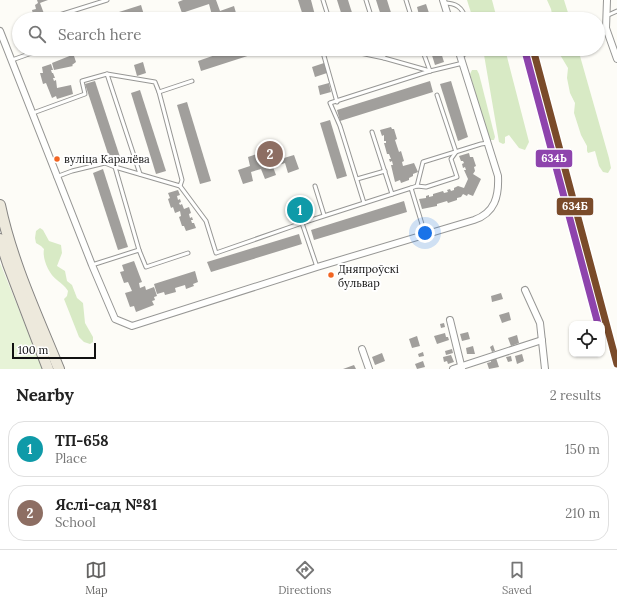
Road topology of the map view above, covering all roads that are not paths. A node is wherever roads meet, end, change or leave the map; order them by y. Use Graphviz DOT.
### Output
graph roads {
  1 [pos="107,0"];
  2 [pos="324,0"];
  3 [pos="366,0"];
  4 [pos="406,0"];
  5 [pos="607,0"];
  6 [pos="443,1"];
  7 [pos="617,11"];
  8 [pos="69,12"];
  9 [pos="327,12"];
  10 [pos="370,12"];
  11 [pos="410,12"];
  12 [pos="447,12"];
  13 [pos="464,12"];
  14 [pos="606,16"];
  15 [pos="0,32"];
  16 [pos="23,56"];
  17 [pos="324,56"];
  18 [pos="374,56"];
  19 [pos="425,56"];
  20 [pos="461,56"];
  21 [pos="384,58"];
  22 [pos="617,59"];
  23 [pos="12,60"];
  24 [pos="463,63"];
  25 [pos="430,71"];
  26 [pos="106,74"];
  27 [pos="192,81"];
  28 [pos="159,92"];
  29 [pos="437,95"];
  30 [pos="337,102"];
  31 [pos="32,113"];
  32 [pos="372,132"];
  33 [pos="488,143"];
  34 [pos="456,152"];
  35 [pos="115,167"];
  36 [pos="385,171"];
  37 [pos="140,174"];
  38 [pos="56,177"];
  39 [pos="357,180"];
  40 [pos="180,186"];
  41 [pos="315,186"];
  42 [pos="417,186"];
  43 [pos="411,188"];
  44 [pos="392,194"];
  45 [pos="364,203"];
  46 [pos="0,205"];
  47 [pos="324,215"];
  48 [pos="302,223"];
  49 [pos="425,234"];
  50 [pos="0,239"];
  51 [pos="139,250"];
  52 [pos="188,253"];
  53 [pos="92,265"];
  54 [pos="317,267"];
  55 [pos="525,290"];
  56 [pos="450,320"];
  57 [pos="542,340"];
  58 [pos="362,349"];
  59 [pos="461,368"];
  60 [pos="48,369"];
  61 [pos="59,369"];
  62 [pos="369,369"];
  63 [pos="453,369"];
  64 [pos="545,369"];
  1 -- 8 [label="lane"];
  2 -- 9 [label="lane"];
  3 -- 10 [label="lane"];
  4 -- 11 [label="lane"];
  5 -- 14 [label="street"];
  6 -- 12 [label="street"];
  6 -- 13 [label="lane"];
  7 -- 14 [label="lane"];
  14 -- 22 [label="street"];
  15 -- 23 [label="street"];
  16 -- 23 [label="lane"];
  17 -- 30 [label="lane"];
  18 -- 21 [label="lane"];
  19 -- 25 [label="lane"];
  20 -- 24 [label="street"];
  21 -- 25 [label="lane"];
  23 -- 31 [label="street"];
  24 -- 25 [label="lane"];
  24 -- 33 [label="street"];
  25 -- 30 [label="lane"];
  26 -- 28 [label="lane"];
  26 -- 31 [label="lane"];
  26 -- 37 [label="lane"];
  27 -- 28 [label="lane"];
  28 -- 40 [label="lane"];
  29 -- 34 [label="lane"];
  30 -- 39 [label="lane"];
  31 -- 38 [label="street"];
  32 -- 36 [label="lane"];
  33 -- 34 [label="lane"];
  33 -- 49 [label="street"];
  34 -- 42 [label="lane"];
  34 -- 42 [label="lane"];
  35 -- 37 [label="lane"];
  35 -- 38 [label="lane"];
  35 -- 51 [label="lane"];
  36 -- 39 [label="lane"];
  36 -- 44 [label="lane"];
  37 -- 40 [label="lane"];
  38 -- 53 [label="street"];
  39 -- 45 [label="lane"];
  40 -- 48 [label="lane"];
  41 -- 47 [label="lane"];
  42 -- 43 [label="lane"];
  43 -- 44 [label="lane"];
  43 -- 49 [label="lane"];
  44 -- 45 [label="lane"];
  45 -- 47 [label="lane"];
  46 -- 61 [label="main road"];
  47 -- 48 [label="lane"];
  48 -- 54 [label="lane"];
  49 -- 54 [label="street"];
  50 -- 60 [label="main road"];
  51 -- 52 [label="lane"];
  51 -- 53 [label="lane"];
  53 -- 54 [label="street"];
  55 -- 57 [label="street"];
  56 -- 59 [label="street"];
  57 -- 59 [label="street"];
  57 -- 64 [label="street"];
  58 -- 62 [label="street"];
  59 -- 63 [label="street"];
}
